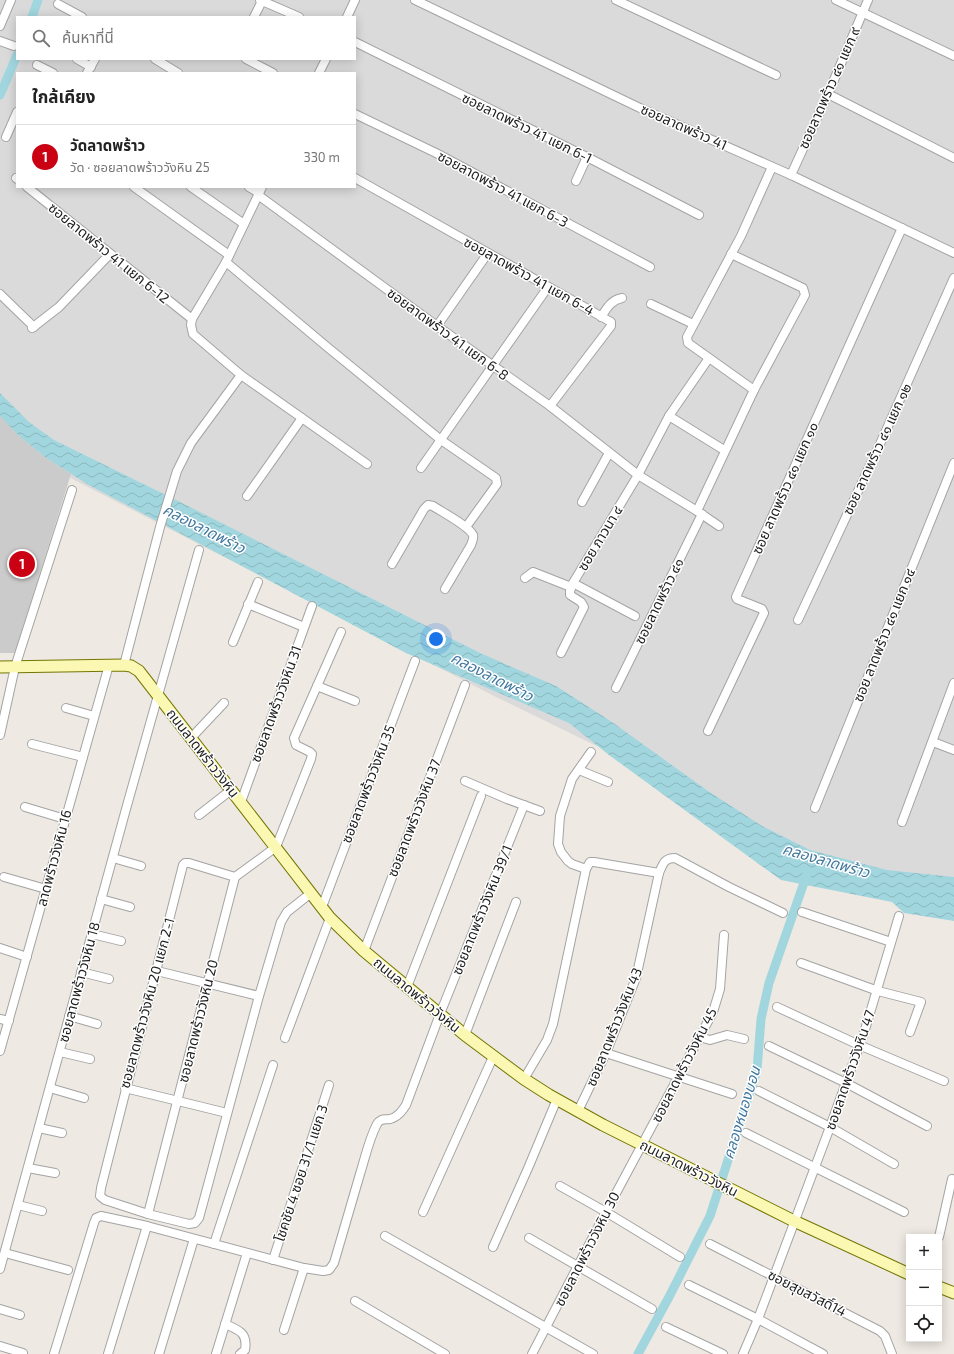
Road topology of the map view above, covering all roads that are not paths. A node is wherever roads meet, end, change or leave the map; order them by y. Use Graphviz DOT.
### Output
graph roads {
  1 [pos="11,0"];
  2 [pos="261,0"];
  3 [pos="355,0"];
  4 [pos="415,0"];
  5 [pos="616,0"];
  6 [pos="836,0"];
  7 [pos="868,0"];
  8 [pos="58,4"];
  9 [pos="862,13"];
  10 [pos="80,16"];
  11 [pos="254,16"];
  12 [pos="297,16"];
  13 [pos="347,16"];
  14 [pos="0,26"];
  15 [pos="0,40"];
  16 [pos="356,42"];
  17 [pos="14,46"];
  18 [pos="954,56"];
  19 [pos="78,60"];
  20 [pos="94,60"];
  21 [pos="157,60"];
  22 [pos="248,60"];
  23 [pos="326,60"];
  24 [pos="37,64"];
  25 [pos="89,70"];
  26 [pos="51,72"];
  27 [pos="176,72"];
  28 [pos="271,72"];
  29 [pos="320,72"];
  30 [pos="776,75"];
  31 [pos="828,94"];
  32 [pos="16,114"];
  33 [pos="356,114"];
  34 [pos="6,137"];
  35 [pos="587,158"];
  36 [pos="954,158"];
  37 [pos="772,167"];
  38 [pos="791,175"];
  39 [pos="356,179"];
  40 [pos="576,181"];
  41 [pos="28,188"];
  42 [pos="135,188"];
  43 [pos="192,188"];
  44 [pos="260,192"];
  45 [pos="698,215"];
  46 [pos="244,224"];
  47 [pos="902,228"];
  48 [pos="488,253"];
  49 [pos="954,253"];
  50 [pos="110,254"];
  51 [pos="731,254"];
  52 [pos="228,259"];
  53 [pos="650,268"];
  54 [pos="954,278"];
  55 [pos="548,287"];
  56 [pos="0,294"];
  57 [pos="622,298"];
  58 [pos="650,304"];
  59 [pos="601,316"];
  60 [pos="192,319"];
  61 [pos="693,324"];
  62 [pos="437,326"];
  63 [pos="709,358"];
  64 [pos="493,367"];
  65 [pos="241,375"];
  66 [pos="754,390"];
  67 [pos="550,406"];
  68 [pos="669,416"];
  69 [pos="302,418"];
  70 [pos="441,440"];
  71 [pos="724,450"];
  72 [pos="609,453"];
  73 [pos="954,463"];
  74 [pos="367,464"];
  75 [pos="421,468"];
  76 [pos="638,475"];
  77 [pos="72,490"];
  78 [pos="247,496"];
  79 [pos="582,502"];
  80 [pos="699,512"];
  81 [pos="719,526"];
  82 [pos="466,527"];
  83 [pos="199,550"];
  84 [pos="392,564"];
  85 [pos="525,578"];
  86 [pos="258,582"];
  87 [pos="572,585"];
  88 [pos="445,588"];
  89 [pos="248,604"];
  90 [pos="312,606"];
  91 [pos="635,616"];
  92 [pos="798,620"];
  93 [pos="304,627"];
  94 [pos="341,632"];
  95 [pos="233,642"];
  96 [pos="561,653"];
  97 [pos="415,661"];
  98 [pos="109,665"];
  99 [pos="124,665"];
  100 [pos="0,667"];
  101 [pos="15,667"];
  102 [pos="465,685"];
  103 [pos="317,686"];
  104 [pos="953,687"];
  105 [pos="616,688"];
  106 [pos="158,696"];
  107 [pos="355,701"];
  108 [pos="224,703"];
  109 [pos="66,708"];
  110 [pos="94,716"];
  111 [pos="708,731"];
  112 [pos="0,735"];
  113 [pos="191,738"];
  114 [pos="933,742"];
  115 [pos="32,744"];
  116 [pos="954,750"];
  117 [pos="591,752"];
  118 [pos="83,757"];
  119 [pos="579,770"];
  120 [pos="465,781"];
  121 [pos="608,782"];
  122 [pos="231,790"];
  123 [pos="481,796"];
  124 [pos="241,802"];
  125 [pos="524,805"];
  126 [pos="25,807"];
  127 [pos="815,808"];
  128 [pos="540,810"];
  129 [pos="199,815"];
  130 [pos="65,819"];
  131 [pos="902,822"];
  132 [pos="276,847"];
  133 [pos="113,858"];
  134 [pos="141,866"];
  135 [pos="586,869"];
  136 [pos="659,873"];
  137 [pos="4,877"];
  138 [pos="235,877"];
  139 [pos="46,890"];
  140 [pos="311,894"];
  141 [pos="101,900"];
  142 [pos="516,902"];
  143 [pos="130,907"];
  144 [pos="322,907"];
  145 [pos="802,912"];
  146 [pos="783,913"];
  147 [pos="899,916"];
  148 [pos="330,918"];
  149 [pos="92,934"];
  150 [pos="724,935"];
  151 [pos="121,941"];
  152 [pos="891,942"];
  153 [pos="0,948"];
  154 [pos="364,951"];
  155 [pos="27,957"];
  156 [pos="801,963"];
  157 [pos="157,971"];
  158 [pos="81,972"];
  159 [pos="109,979"];
  160 [pos="208,984"];
  161 [pos="407,987"];
  162 [pos="878,990"];
  163 [pos="259,996"];
  164 [pos="777,1007"];
  165 [pos="440,1014"];
  166 [pos="69,1016"];
  167 [pos="0,1018"];
  168 [pos="9,1021"];
  169 [pos="97,1024"];
  170 [pos="910,1032"];
  171 [pos="465,1035"];
  172 [pos="285,1038"];
  173 [pos="699,1038"];
  174 [pos="744,1039"];
  175 [pos="859,1045"];
  176 [pos="769,1046"];
  177 [pos="0,1051"];
  178 [pos="60,1052"];
  179 [pos="606,1053"];
  180 [pos="493,1057"];
  181 [pos="90,1059"];
  182 [pos="273,1065"];
  183 [pos="679,1076"];
  184 [pos="524,1079"];
  185 [pos="944,1081"];
  186 [pos="846,1084"];
  187 [pos="329,1085"];
  188 [pos="50,1088"];
  189 [pos="125,1088"];
  190 [pos="759,1091"];
  191 [pos="732,1094"];
  192 [pos="84,1098"];
  193 [pos="557,1099"];
  194 [pos="178,1101"];
  195 [pos="578,1111"];
  196 [pos="227,1113"];
  197 [pos="927,1126"];
  198 [pos="830,1127"];
  199 [pos="39,1128"];
  200 [pos="746,1133"];
  201 [pos="62,1134"];
  202 [pos="642,1145"];
  203 [pos="894,1164"];
  204 [pos="815,1167"];
  205 [pos="28,1168"];
  206 [pos="54,1173"];
  207 [pos="952,1179"];
  208 [pos="560,1186"];
  209 [pos="18,1205"];
  210 [pos="42,1211"];
  211 [pos="423,1212"];
  212 [pos="606,1212"];
  213 [pos="904,1212"];
  214 [pos="148,1214"];
  215 [pos="794,1221"];
  216 [pos="147,1226"];
  217 [pos="940,1234"];
  218 [pos="385,1236"];
  219 [pos="529,1238"];
  220 [pos="194,1239"];
  221 [pos="214,1244"];
  222 [pos="710,1244"];
  223 [pos="493,1247"];
  224 [pos="5,1254"];
  225 [pos="247,1254"];
  226 [pos="680,1257"];
  227 [pos="273,1260"];
  228 [pos="578,1266"];
  229 [pos="304,1268"];
  230 [pos="0,1269"];
  231 [pos="68,1270"];
  232 [pos="906,1273"];
  233 [pos="773,1275"];
  234 [pos="689,1285"];
  235 [pos="942,1288"];
  236 [pos="954,1293"];
  237 [pos="355,1301"];
  238 [pos="0,1309"];
  239 [pos="652,1309"];
  240 [pos="20,1315"];
  241 [pos="758,1319"];
  242 [pos="225,1324"];
  243 [pos="547,1327"];
  244 [pos="666,1327"];
  245 [pos="284,1330"];
  246 [pos="0,1346"];
  247 [pos="23,1353"];
  248 [pos="218,1353"];
  249 [pos="54,1354"];
  250 [pos="108,1354"];
  251 [pos="158,1354"];
  252 [pos="240,1354"];
  253 [pos="445,1354"];
  254 [pos="532,1354"];
  255 [pos="593,1354"];
  256 [pos="723,1354"];
  257 [pos="743,1354"];
  258 [pos="823,1354"];
  259 [pos="892,1354"];
  1 -- 14 [label="street"];
  2 -- 11 [label="street"];
  2 -- 12 [label="street"];
  3 -- 13 [label="street"];
  4 -- 37 [label="street, ซอยลาดพร้าว 41"];
  5 -- 30 [label="street"];
  6 -- 9 [label="street"];
  7 -- 9 [label="street, ซอยลาดพร้าว ๔๑ แยก ๙"];
  8 -- 10 [label="street"];
  9 -- 18 [label="street"];
  9 -- 31 [label="street, ซอยลาดพร้าว ๔๑ แยก ๙"];
  15 -- 17 [label="street"];
  16 -- 35 [label="street, ซอยลาดพร้าว 41 แยก 6-1"];
  19 -- 25 [label="street"];
  20 -- 25 [label="street"];
  21 -- 27 [label="street"];
  22 -- 28 [label="street"];
  23 -- 29 [label="street"];
  24 -- 26 [label="street"];
  31 -- 36 [label="street"];
  31 -- 38 [label="street, ซอยลาดพร้าว ๔๑ แยก ๙"];
  32 -- 34 [label="street"];
  33 -- 53 [label="street, ซอยลาดพร้าว 41 แยก 6-3"];
  35 -- 40 [label="street"];
  35 -- 45 [label="street, ซอยลาดพร้าว 41 แยก 6-1"];
  37 -- 38 [label="street, ซอยลาดพร้าว 41"];
  37 -- 51 [label="street"];
  38 -- 47 [label="street, ซอยลาดพร้าว 41"];
  39 -- 48 [label="street, ซอยลาดพร้าว 41 แยก 6-4"];
  41 -- 50 [label="street, ซอยลาดพร้าว 41 แยก 6-12"];
  42 -- 52 [label="street"];
  43 -- 46 [label="street"];
  44 -- 46 [label="street"];
  44 -- 62 [label="street, ซอยลาดพร้าว 41 แยก 6-8"];
  46 -- 52 [label="street"];
  47 -- 49 [label="street, ซอยลาดพร้าว 41"];
  47 -- 111 [label="street, ซอย ลาดพร้าว ๔๑ แยก ๑๐"];
  48 -- 55 [label="street, ซอยลาดพร้าว 41 แยก 6-4"];
  48 -- 62 [label="street"];
  50 -- 56 [label="street"];
  50 -- 60 [label="street, ซอยลาดพร้าว 41 แยก 6-12"];
  51 -- 61 [label="street"];
  51 -- 66 [label="street, ซอยลาดพร้าว ๔๑"];
  52 -- 60 [label="street"];
  52 -- 70 [label="street"];
  54 -- 92 [label="street, ซอย ลาดพร้าว ๔๑ แยก ๑๒"];
  55 -- 59 [label="street, ซอยลาดพร้าว 41 แยก 6-4"];
  55 -- 64 [label="street"];
  57 -- 59 [label="street"];
  58 -- 61 [label="street"];
  59 -- 67 [label="street, ซอยลาดพร้าว 41 แยก 6-4"];
  60 -- 65 [label="street"];
  61 -- 63 [label="street"];
  62 -- 64 [label="street, ซอยลาดพร้าว 41 แยก 6-8"];
  63 -- 66 [label="street"];
  63 -- 68 [label="street, ซอย ภาวนา ๔"];
  64 -- 67 [label="street, ซอยลาดพร้าว 41 แยก 6-8"];
  64 -- 70 [label="street"];
  65 -- 69 [label="street"];
  65 -- 99 [label="street"];
  66 -- 71 [label="street, ซอยลาดพร้าว ๔๑"];
  67 -- 72 [label="street, ซอยลาดพร้าว 41 แยก 6-8"];
  68 -- 71 [label="street"];
  68 -- 76 [label="street, ซอย ภาวนา ๔"];
  69 -- 74 [label="street"];
  69 -- 78 [label="street"];
  70 -- 75 [label="street"];
  70 -- 82 [label="street"];
  71 -- 80 [label="street, ซอยลาดพร้าว ๔๑"];
  72 -- 76 [label="street, ซอยลาดพร้าว 41 แยก 6-8"];
  72 -- 79 [label="street"];
  73 -- 127 [label="street, ซอย ลาดพร้าว ๔๑ แยก ๑๔"];
  76 -- 80 [label="street, ซอยลาดพร้าว 41 แยก 6-8"];
  76 -- 87 [label="street, ซอย ภาวนา ๔"];
  77 -- 101 [label="street"];
  80 -- 81 [label="street"];
  80 -- 105 [label="street, ซอยลาดพร้าว ๔๑"];
  82 -- 84 [label="street"];
  82 -- 88 [label="street"];
  83 -- 106 [label="street, ซอยลาดพร้าววังหิน 18"];
  85 -- 87 [label="street"];
  86 -- 89 [label="street"];
  87 -- 91 [label="street, ซอย ภาวนา ๔"];
  87 -- 96 [label="street"];
  89 -- 93 [label="street"];
  89 -- 95 [label="street"];
  90 -- 93 [label="street, ซอยลาดพร้าววังหิน 31"];
  93 -- 124 [label="street, ซอยลาดพร้าววังหิน 31"];
  94 -- 103 [label="street"];
  97 -- 144 [label="street, ซอยลาดพร้าววังหิน 35"];
  98 -- 99 [label="main road, ถนนลาดพร้าววังหิน"];
  98 -- 101 [label="main road, ถนนลาดพร้าววังหิน"];
  98 -- 110 [label="street, ลาดพร้าววังหิน 16"];
  99 -- 106 [label="main road, ถนนลาดพร้าววังหิน"];
  100 -- 101 [label="main road, ถนนลาดพร้าววังหิน"];
  101 -- 112 [label="street"];
  102 -- 154 [label="street, ซอยลาดพร้าววังหิน 37"];
  103 -- 107 [label="street"];
  103 -- 132 [label="street"];
  104 -- 114 [label="street"];
  106 -- 113 [label="main road, ถนนลาดพร้าววังหิน"];
  106 -- 133 [label="street, ซอยลาดพร้าววังหิน 18"];
  108 -- 113 [label="street"];
  109 -- 110 [label="street"];
  110 -- 118 [label="street, ลาดพร้าววังหิน 16"];
  113 -- 122 [label="main road, ถนนลาดพร้าววังหิน"];
  114 -- 116 [label="street"];
  114 -- 131 [label="street"];
  115 -- 118 [label="street"];
  117 -- 119 [label="street"];
  118 -- 130 [label="street, ลาดพร้าววังหิน 16"];
  119 -- 121 [label="street"];
  119 -- 135 [label="street"];
  120 -- 125 [label="street"];
  122 -- 124 [label="main road, ถนนลาดพร้าววังหิน"];
  122 -- 129 [label="street"];
  123 -- 161 [label="street"];
  124 -- 132 [label="main road, ถนนลาดพร้าววังหิน"];
  125 -- 128 [label="street"];
  125 -- 165 [label="street, ซอยลาดพร้าววังหิน 39/1"];
  126 -- 130 [label="street"];
  130 -- 139 [label="street, ลาดพร้าววังหิน 16"];
  132 -- 138 [label="street"];
  132 -- 140 [label="main road, ถนนลาดพร้าววังหิน"];
  133 -- 134 [label="street"];
  133 -- 141 [label="street, ซอยลาดพร้าววังหิน 18"];
  135 -- 136 [label="street"];
  135 -- 184 [label="street"];
  136 -- 146 [label="street, ซอยลาดพร้าววังหิน 43"];
  136 -- 179 [label="street, ซอยลาดพร้าววังหิน 43"];
  137 -- 139 [label="street"];
  138 -- 157 [label="street, ซอยลาดพร้าววังหิน 20 แยก 2-1"];
  138 -- 160 [label="street, ซอยลาดพร้าววังหิน 20"];
  139 -- 155 [label="street, ลาดพร้าววังหิน 16"];
  140 -- 144 [label="main road, ถนนลาดพร้าววังหิน"];
  140 -- 163 [label="street"];
  141 -- 143 [label="street"];
  141 -- 149 [label="street, ซอยลาดพร้าววังหิน 18"];
  142 -- 171 [label="street"];
  144 -- 148 [label="main road, ถนนลาดพร้าววังหิน"];
  145 -- 152 [label="street"];
  147 -- 152 [label="street, ซอยลาดพร้าววังหิน 47"];
  148 -- 154 [label="main road, ถนนลาดพร้าววังหิน"];
  148 -- 172 [label="street"];
  149 -- 151 [label="street"];
  149 -- 158 [label="street, ซอยลาดพร้าววังหิน 18"];
  150 -- 173 [label="street, ซอยลาดพร้าววังหิน 45"];
  152 -- 162 [label="street, ซอยลาดพร้าววังหิน 47"];
  153 -- 155 [label="street"];
  154 -- 161 [label="main road, ถนนลาดพร้าววังหิน"];
  155 -- 168 [label="street, ลาดพร้าววังหิน 16"];
  156 -- 162 [label="street"];
  157 -- 160 [label="street"];
  157 -- 189 [label="street, ซอยลาดพร้าววังหิน 20 แยก 2-1"];
  158 -- 159 [label="street"];
  158 -- 166 [label="street, ซอยลาดพร้าววังหิน 18"];
  160 -- 163 [label="street"];
  160 -- 194 [label="street, ซอยลาดพร้าววังหิน 20"];
  161 -- 165 [label="main road, ถนนลาดพร้าววังหิน"];
  162 -- 170 [label="street"];
  162 -- 175 [label="street, ซอยลาดพร้าววังหิน 47"];
  163 -- 196 [label="street"];
  164 -- 175 [label="street"];
  165 -- 171 [label="main road, ถนนลาดพร้าววังหิน"];
  165 -- 229 [label="street, ซอยลาดพร้าววังหิน 39/1"];
  166 -- 169 [label="street"];
  166 -- 178 [label="street, ซอยลาดพร้าววังหิน 18"];
  167 -- 168 [label="street"];
  168 -- 177 [label="street, ลาดพร้าววังหิน 16"];
  171 -- 180 [label="main road, ถนนลาดพร้าววังหิน"];
  173 -- 174 [label="street"];
  173 -- 183 [label="street, ซอยลาดพร้าววังหิน 45"];
  175 -- 185 [label="street"];
  175 -- 186 [label="street, ซอยลาดพร้าววังหิน 47"];
  176 -- 186 [label="street"];
  178 -- 181 [label="street"];
  178 -- 188 [label="street, ซอยลาดพร้าววังหิน 18"];
  179 -- 183 [label="street"];
  179 -- 195 [label="street, ซอยลาดพร้าววังหิน 43"];
  180 -- 184 [label="main road, ถนนลาดพร้าววังหิน"];
  180 -- 211 [label="street"];
  182 -- 221 [label="street"];
  183 -- 191 [label="street"];
  183 -- 202 [label="street, ซอยลาดพร้าววังหิน 45"];
  184 -- 193 [label="main road, ถนนลาดพร้าววังหิน"];
  186 -- 197 [label="street"];
  186 -- 198 [label="street, ซอยลาดพร้าววังหิน 47"];
  187 -- 227 [label="street, โชคชัย 4 ซอย 31/1 แยก 3"];
  188 -- 192 [label="street"];
  188 -- 199 [label="street, ซอยลาดพร้าววังหิน 18"];
  189 -- 194 [label="street"];
  189 -- 214 [label="street, ซอยลาดพร้าววังหิน 20 แยก 2-1"];
  190 -- 198 [label="street"];
  193 -- 195 [label="main road, ถนนลาดพร้าววังหิน"];
  193 -- 223 [label="street"];
  194 -- 196 [label="street"];
  194 -- 214 [label="street, ซอยลาดพร้าววังหิน 20"];
  195 -- 202 [label="main road, ถนนลาดพร้าววังหิน"];
  196 -- 214 [label="street"];
  198 -- 203 [label="street"];
  198 -- 204 [label="street, ซอยลาดพร้าววังหิน 47"];
  199 -- 201 [label="street"];
  199 -- 205 [label="street, ซอยลาดพร้าววังหิน 18"];
  200 -- 204 [label="street"];
  202 -- 212 [label="street, ซอยลาดพร้าววังหิน 30"];
  202 -- 215 [label="main road, ถนนลาดพร้าววังหิน"];
  204 -- 213 [label="street"];
  204 -- 215 [label="street, ซอยลาดพร้าววังหิน 47"];
  205 -- 206 [label="street"];
  205 -- 209 [label="street, ซอยลาดพร้าววังหิน 18"];
  207 -- 217 [label="street"];
  208 -- 212 [label="street"];
  209 -- 210 [label="street"];
  209 -- 224 [label="street, ซอยลาดพร้าววังหิน 18"];
  212 -- 226 [label="street"];
  212 -- 228 [label="street, ซอยลาดพร้าววังหิน 30"];
  215 -- 232 [label="main road, ถนนลาดพร้าววังหิน"];
  215 -- 233 [label="street, ซอยลาดพร้าววังหิน 47"];
  216 -- 220 [label="street"];
  216 -- 249 [label="street"];
  216 -- 250 [label="street"];
  218 -- 243 [label="street"];
  219 -- 228 [label="street"];
  220 -- 221 [label="street"];
  220 -- 251 [label="street"];
  221 -- 225 [label="street"];
  222 -- 233 [label="street, ซอยสุขสวัสดิ์14"];
  224 -- 230 [label="street, ซอยลาดพร้าววังหิน 18"];
  224 -- 231 [label="street"];
  225 -- 227 [label="street"];
  225 -- 242 [label="street"];
  227 -- 229 [label="street"];
  228 -- 239 [label="street"];
  228 -- 243 [label="street, ซอยลาดพร้าววังหิน 30"];
  229 -- 245 [label="street"];
  233 -- 241 [label="street, ซอยลาดพร้าววังหิน 47"];
  233 -- 259 [label="street, ซอยสุขสวัสดิ์14"];
  234 -- 241 [label="street"];
  235 -- 236 [label="main road"];
  237 -- 253 [label="street"];
  238 -- 240 [label="street"];
  241 -- 257 [label="street, ซอยลาดพร้าววังหิน 47"];
  241 -- 258 [label="street"];
  242 -- 248 [label="street"];
  242 -- 252 [label="street"];
  243 -- 254 [label="street, ซอยลาดพร้าววังหิน 30"];
  243 -- 255 [label="street"];
  244 -- 256 [label="street"];
  246 -- 247 [label="street"];
}
